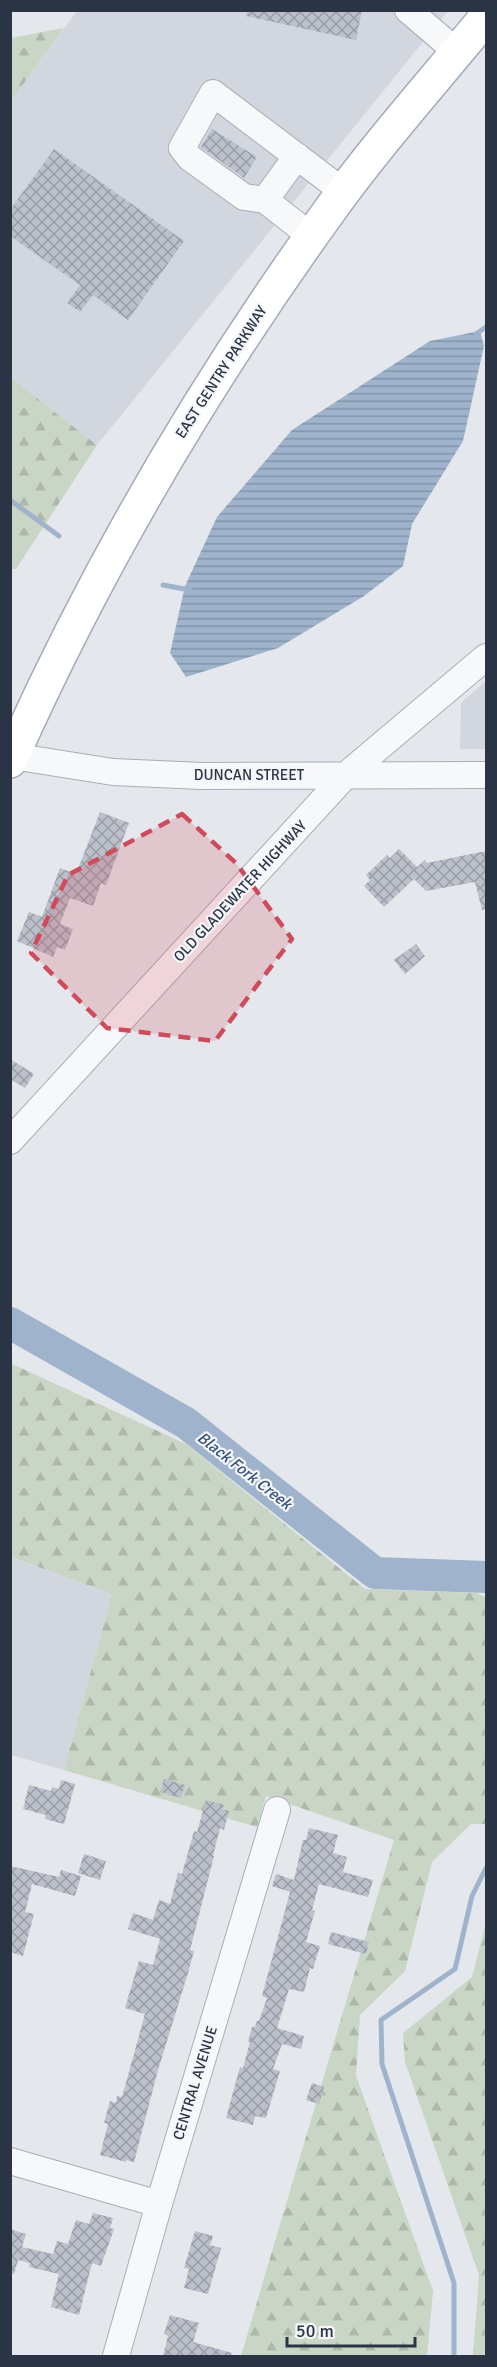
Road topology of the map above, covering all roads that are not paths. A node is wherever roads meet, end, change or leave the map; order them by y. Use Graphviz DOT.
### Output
graph roads {
  1 [pos="408,10"];
  2 [pos="486,17"];
  3 [pos="457,52"];
  4 [pos="297,156"];
  5 [pos="344,192"];
  6 [pos="265,200"];
  7 [pos="311,236"];
  8 [pos="486,657"];
  9 [pos="11,759"];
  10 [pos="346,775"];
  11 [pos="486,775"];
  12 [pos="10,1141"];
  13 [pos="277,1810"];
  14 [pos="10,2161"];
  15 [pos="159,2204"];
  16 [pos="116,2356"];
  1 -- 3 [label="street"];
  2 -- 3 [label="main road, EAST GENTRY PARKWAY"];
  3 -- 5 [label="main road, EAST GENTRY PARKWAY"];
  4 -- 5 [label="street"];
  4 -- 6 [label="street"];
  4 -- 6 [label="street"];
  5 -- 7 [label="main road, EAST GENTRY PARKWAY"];
  6 -- 7 [label="street"];
  7 -- 9 [label="main road, EAST GENTRY PARKWAY"];
  8 -- 10 [label="street, OLD GLADEWATER HIGHWAY"];
  9 -- 10 [label="street, DUNCAN STREET"];
  10 -- 11 [label="street, DUNCAN STREET"];
  10 -- 12 [label="street, OLD GLADEWATER HIGHWAY"];
  13 -- 15 [label="street, CENTRAL AVENUE"];
  14 -- 15 [label="street"];
  15 -- 16 [label="street, CENTRAL AVENUE"];
}
